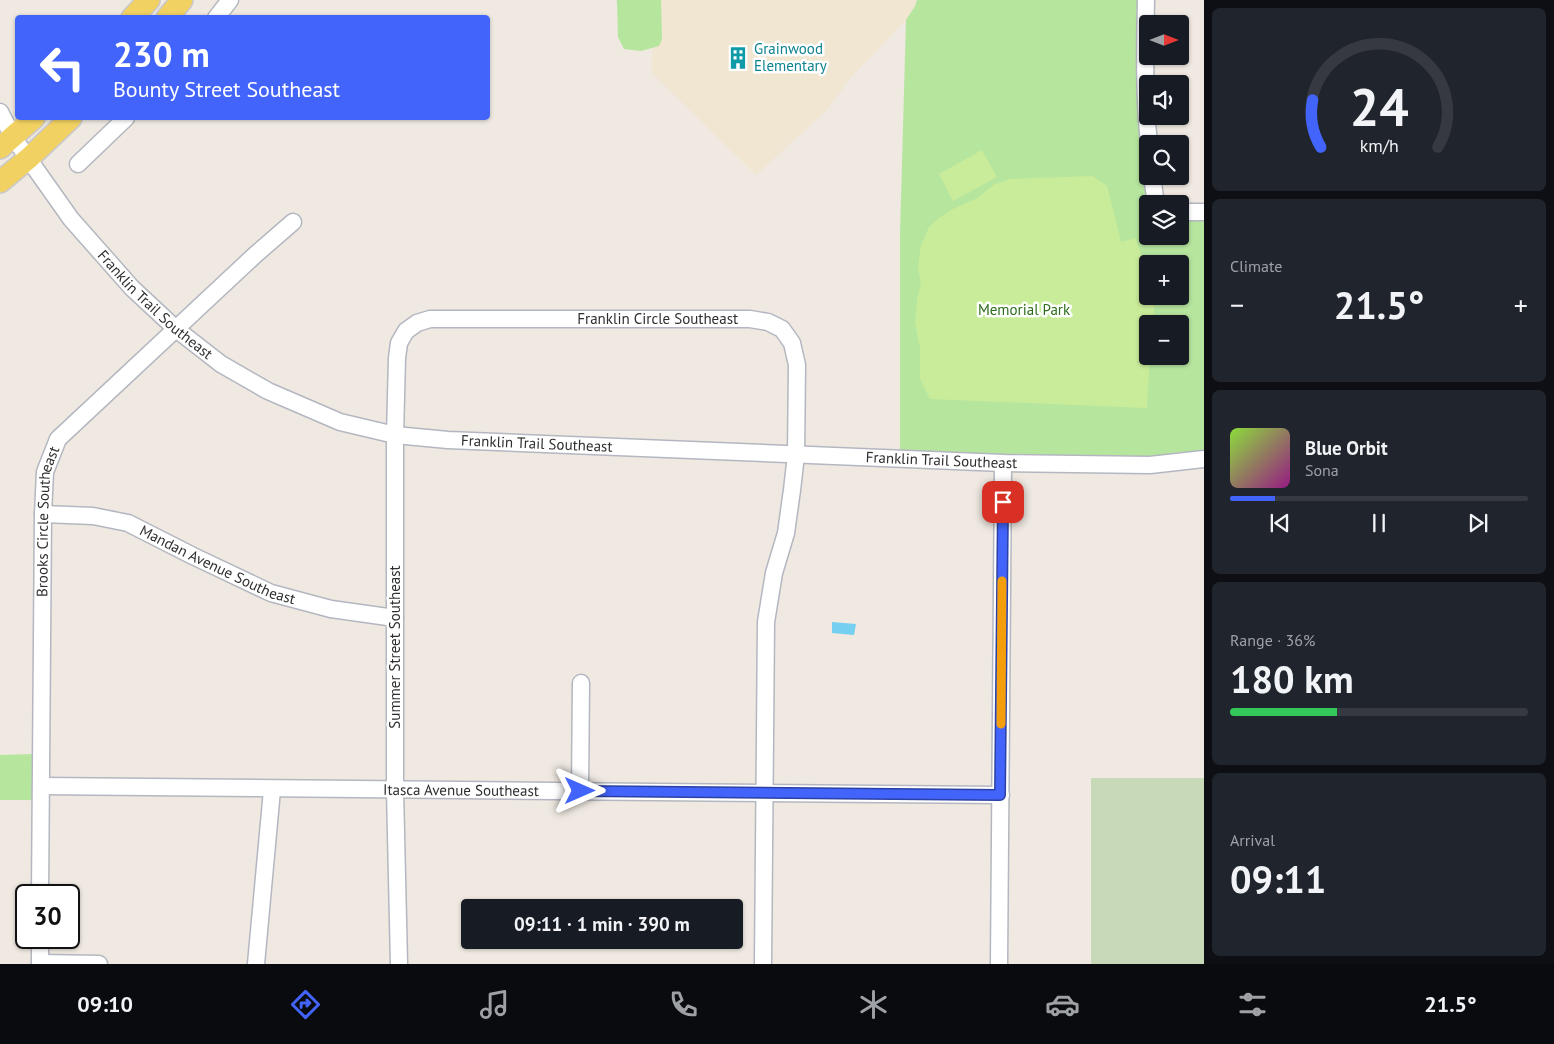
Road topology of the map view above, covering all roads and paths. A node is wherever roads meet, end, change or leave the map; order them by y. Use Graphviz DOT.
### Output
graph roads {
  1 [pos="149,0"];
  2 [pos="182,0"];
  3 [pos="230,0"];
  4 [pos="1146,0"];
  5 [pos="135,15"];
  6 [pos="170,15"];
  7 [pos="218,15"];
  8 [pos="0,112"];
  9 [pos="32,120"];
  10 [pos="69,120"];
  11 [pos="124,120"];
  12 [pos="1148,135"];
  13 [pos="7,143"];
  14 [pos="29,158"];
  15 [pos="78,164"];
  16 [pos="0,182"];
  17 [pos="1189,212"];
  18 [pos="1204,212"];
  19 [pos="293,222"];
  20 [pos="176,329"];
  21 [pos="406,331"];
  22 [pos="395,435"];
  23 [pos="796,455"];
  24 [pos="1204,459"];
  25 [pos="1003,463"];
  26 [pos="43,514"];
  27 [pos="395,618"];
  28 [pos="581,683"];
  29 [pos="41,786"];
  30 [pos="272,790"];
  31 [pos="395,790"];
  32 [pos="580,791"];
  33 [pos="765,792"];
  34 [pos="1000,795"];
  35 [pos="40,884"];
  36 [pos="40,949"];
  37 [pos="40,964"];
  38 [pos="99,964"];
  39 [pos="256,964"];
  40 [pos="399,964"];
  41 [pos="763,964"];
  42 [pos="999,964"];
  1 -- 5 [label="main road"];
  2 -- 6 [label="main road"];
  3 -- 7 [label="street"];
  4 -- 12 [label="street"];
  8 -- 13 [label="street, Franklin Trail Southeast"];
  9 -- 13 [label="main road"];
  10 -- 14 [label="main road"];
  11 -- 15 [label="street"];
  13 -- 14 [label="street, Franklin Trail Southeast"];
  14 -- 16 [label="main road"];
  14 -- 20 [label="street, Franklin Trail Southeast"];
  17 -- 18 [label="street"];
  19 -- 20 [label="street, Brooks Circle Southeast"];
  20 -- 22 [label="street, Franklin Trail Southeast"];
  20 -- 26 [label="street, Brooks Circle Southeast"];
  21 -- 22 [label="street, Summer Street Southeast"];
  21 -- 23 [label="street, Franklin Circle Southeast"];
  22 -- 23 [label="street, Franklin Trail Southeast"];
  22 -- 27 [label="street, Summer Street Southeast"];
  23 -- 25 [label="street, Franklin Trail Southeast"];
  23 -- 33 [label="street, Franklin Circle Southeast"];
  24 -- 25 [label="street, Franklin Trail Southeast"];
  25 -- 34 [label="street"];
  26 -- 27 [label="street, Mandan Avenue Southeast"];
  26 -- 29 [label="street, Brooks Circle Southeast"];
  27 -- 31 [label="street, Summer Street Southeast"];
  28 -- 32 [label="street"];
  29 -- 30 [label="street, Itasca Avenue Southeast"];
  29 -- 35 [label="street, Brooks Circle Southeast"];
  30 -- 31 [label="street, Itasca Avenue Southeast"];
  30 -- 39 [label="street"];
  31 -- 32 [label="street, Itasca Avenue Southeast"];
  31 -- 40 [label="street, Summer Street Southeast"];
  32 -- 33 [label="street, Itasca Avenue Southeast"];
  33 -- 34 [label="street, Itasca Avenue Southeast"];
  33 -- 41 [label="street, Franklin Circle Southeast"];
  34 -- 42 [label="street"];
  36 -- 37 [label="street"];
  37 -- 38 [label="street"];
}
